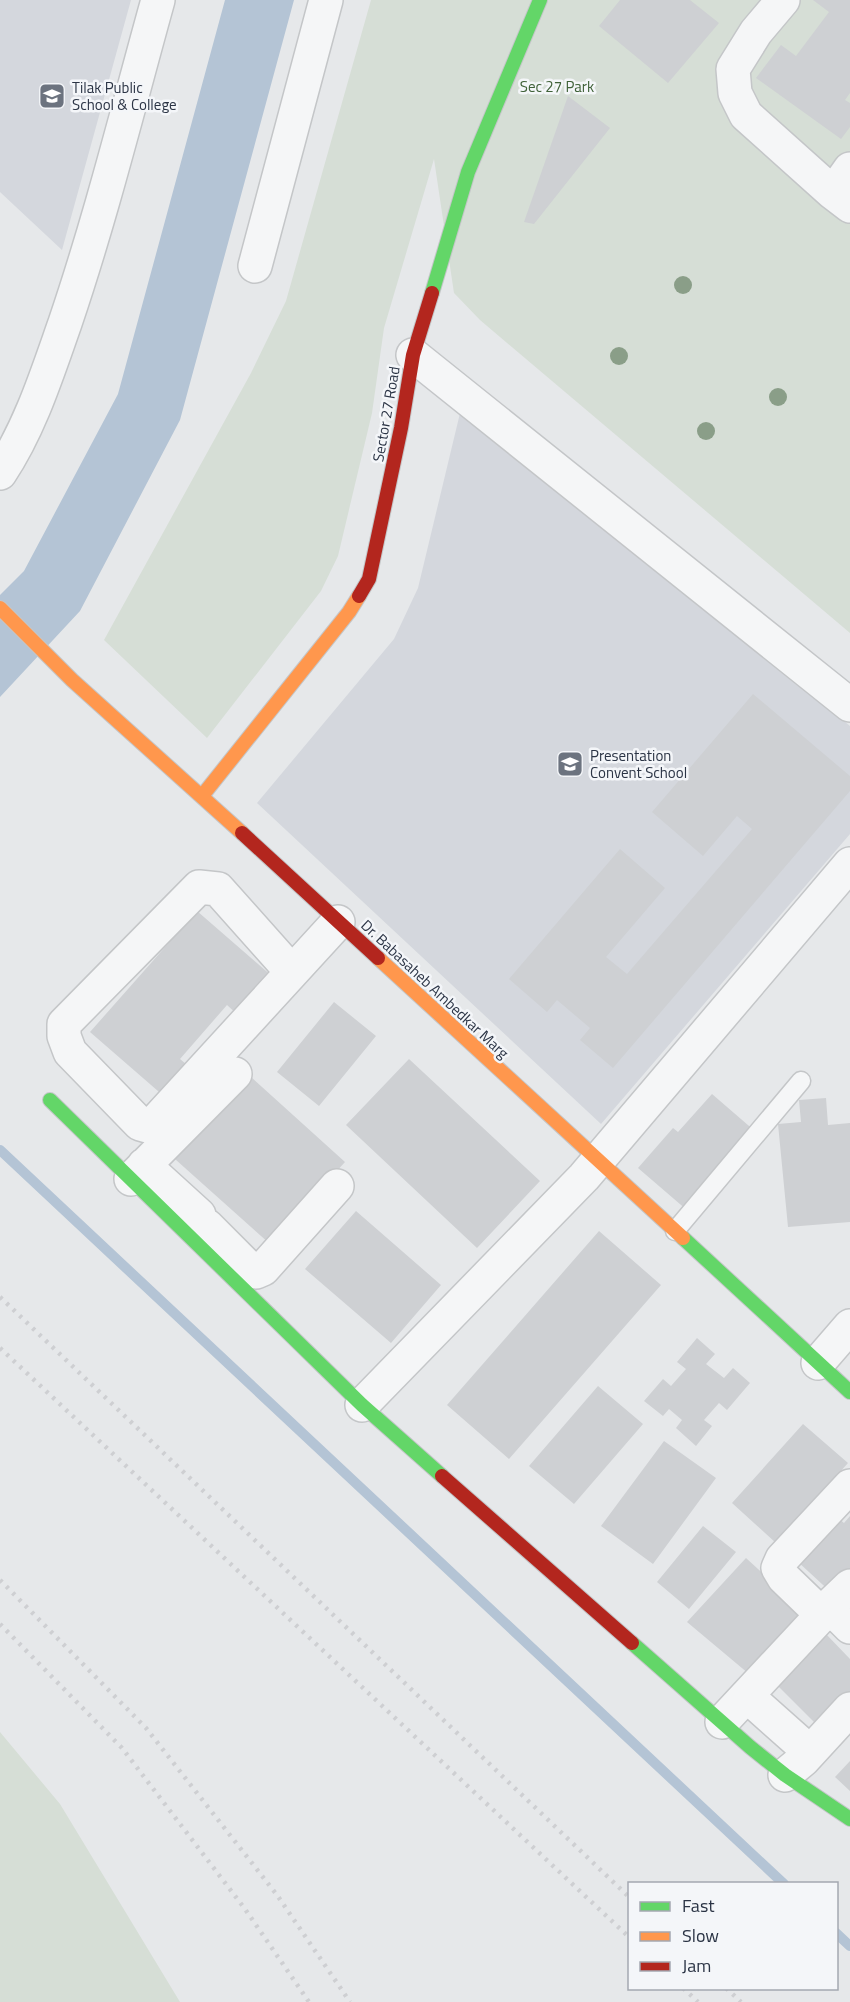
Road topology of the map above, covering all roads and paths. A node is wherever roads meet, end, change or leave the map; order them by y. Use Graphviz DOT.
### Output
graph roads {
  1 [pos="158,0"];
  2 [pos="326,0"];
  3 [pos="540,0"];
  4 [pos="783,0"];
  5 [pos="844,189"];
  6 [pos="255,266"];
  7 [pos="413,355"];
  8 [pos="0,473"];
  9 [pos="0,608"];
  10 [pos="850,705"];
  11 [pos="202,796"];
  12 [pos="850,864"];
  13 [pos="338,922"];
  14 [pos="292,972"];
  15 [pos="235,1074"];
  16 [pos="801,1081"];
  17 [pos="50,1100"];
  18 [pos="598,1161"];
  19 [pos="138,1172"];
  20 [pos="337,1186"];
  21 [pos="165,1198"];
  22 [pos="675,1231"];
  23 [pos="224,1257"];
  24 [pos="850,1326"];
  25 [pos="818,1363"];
  26 [pos="850,1392"];
  27 [pos="362,1405"];
  28 [pos="850,1486"];
  29 [pos="850,1586"];
  30 [pos="850,1627"];
  31 [pos="747,1696"];
  32 [pos="850,1709"];
  33 [pos="775,1721"];
  34 [pos="723,1722"];
  35 [pos="750,1747"];
  36 [pos="810,1752"];
  37 [pos="785,1775"];
  38 [pos="850,1819"];
  1 -- 8 [label="street"];
  2 -- 6 [label="street"];
  3 -- 7 [label="street, Sector 27 Road"];
  4 -- 5 [label="street"];
  7 -- 10 [label="street"];
  7 -- 11 [label="street, Sector 27 Road"];
  9 -- 11 [label="street, Dr. Babasaheb Ambedkar Marg"];
  11 -- 13 [label="street, Dr. Babasaheb Ambedkar Marg"];
  12 -- 18 [label="street"];
  13 -- 14 [label="street"];
  13 -- 18 [label="street, Dr. Babasaheb Ambedkar Marg"];
  14 -- 14 [label="street"];
  15 -- 19 [label="street"];
  16 -- 22 [label="lane"];
  17 -- 19 [label="street"];
  18 -- 22 [label="street, Dr. Babasaheb Ambedkar Marg"];
  18 -- 27 [label="street"];
  19 -- 21 [label="street"];
  20 -- 23 [label="street"];
  21 -- 23 [label="street"];
  21 -- 23 [label="street"];
  22 -- 25 [label="street, Dr. Babasaheb Ambedkar Marg"];
  23 -- 27 [label="street"];
  24 -- 25 [label="street"];
  25 -- 26 [label="street, Dr. Babasaheb Ambedkar Marg"];
  27 -- 34 [label="street"];
  28 -- 29 [label="street"];
  30 -- 31 [label="street"];
  31 -- 33 [label="street"];
  31 -- 34 [label="street"];
  32 -- 36 [label="street"];
  33 -- 35 [label="street"];
  33 -- 36 [label="street"];
  34 -- 35 [label="street"];
  35 -- 37 [label="street"];
  36 -- 37 [label="street"];
  37 -- 38 [label="street"];
}
